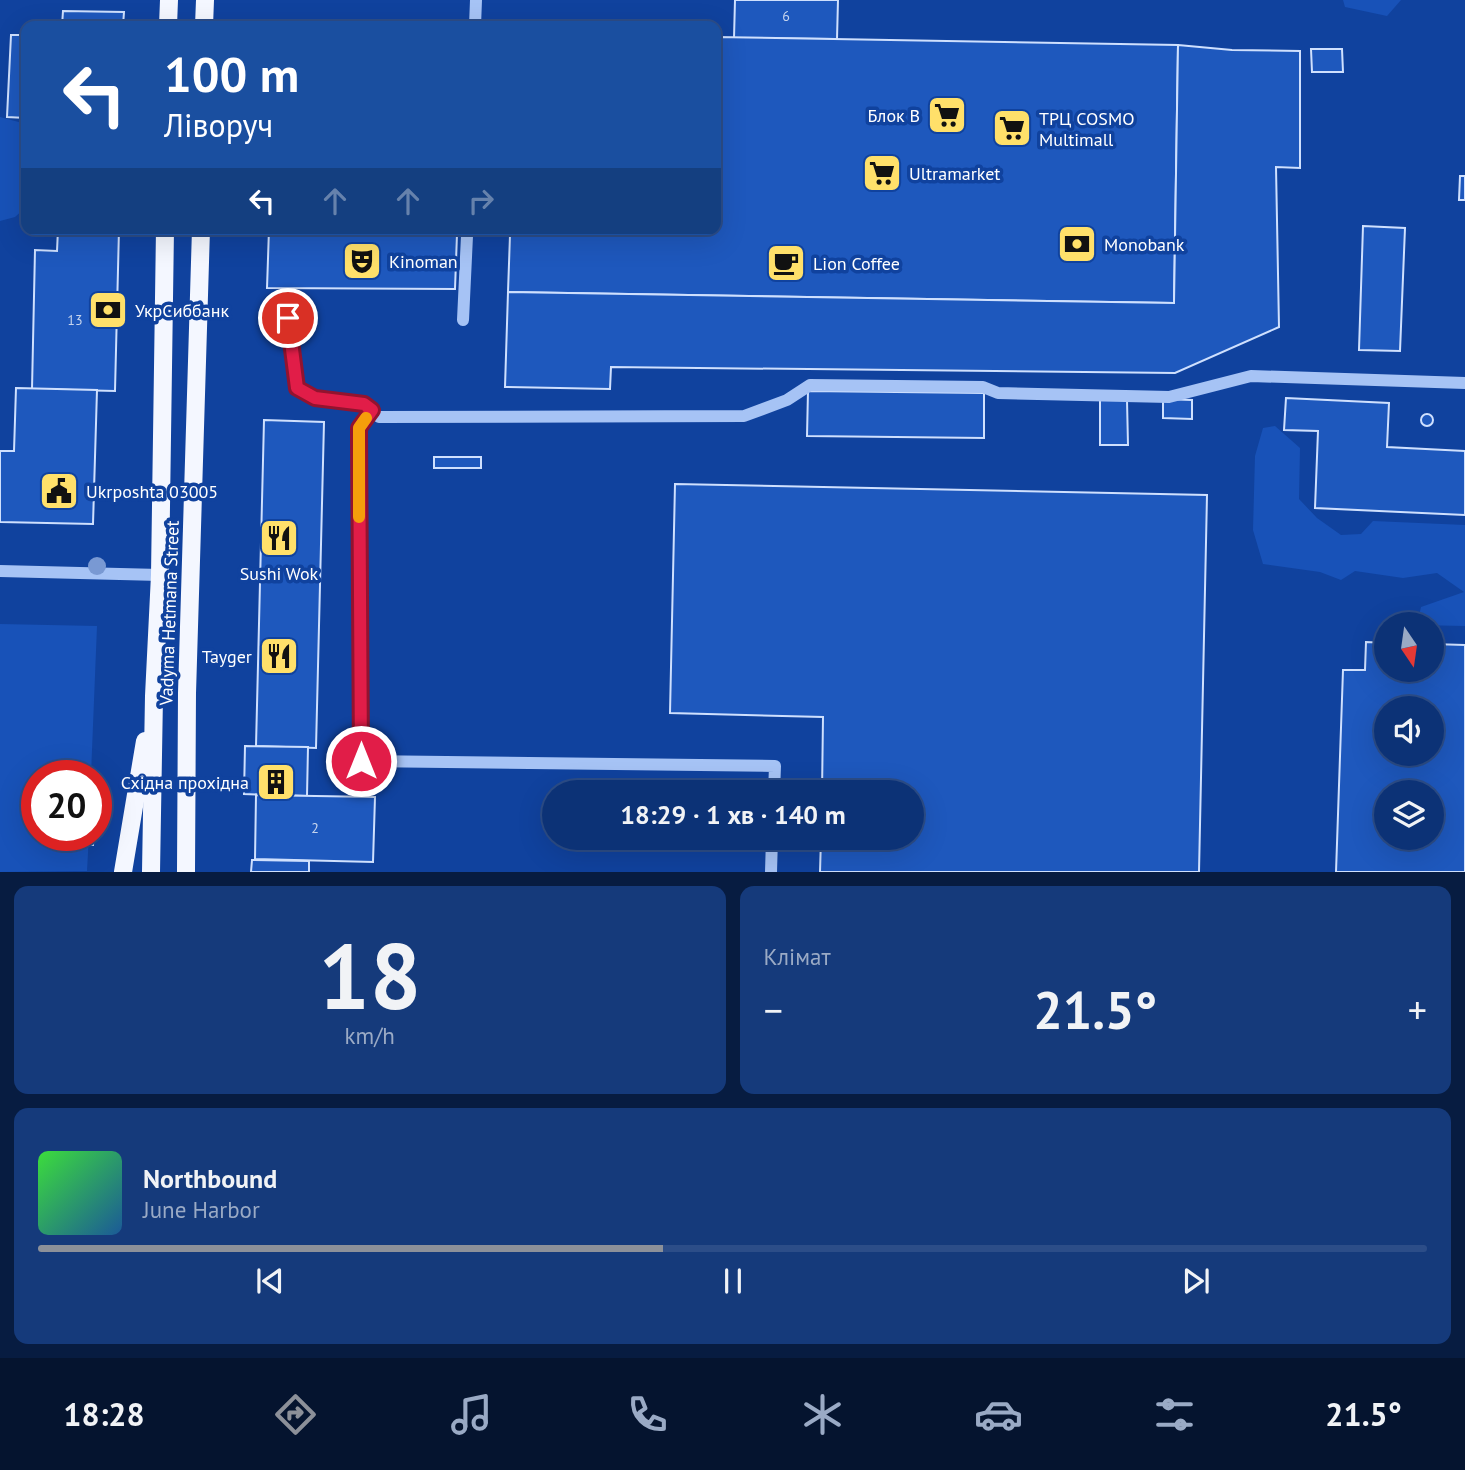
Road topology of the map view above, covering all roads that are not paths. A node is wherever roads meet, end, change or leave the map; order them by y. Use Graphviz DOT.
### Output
graph roads {
  1 [pos="169,0"];
  2 [pos="205,0"];
  3 [pos="476,0"];
  4 [pos="168,21"];
  5 [pos="204,21"];
  6 [pos="475,21"];
  7 [pos="165,235"];
  8 [pos="201,235"];
  9 [pos="467,236"];
  10 [pos="288,318"];
  11 [pos="463,320"];
  12 [pos="1465,383"];
  13 [pos="372,410"];
  14 [pos="0,571"];
  15 [pos="160,575"];
  16 [pos="154,696"];
  17 [pos="774,780"];
  18 [pos="772,850"];
  19 [pos="123,872"];
  20 [pos="151,872"];
  21 [pos="186,872"];
  22 [pos="771,872"];
  1 -- 4 [label="main road"];
  2 -- 5 [label="main road"];
  3 -- 6 [label="street"];
  7 -- 15 [label="main road, Vadyma Hetmana Street"];
  8 -- 21 [label="main road, Vadyma Hetmana Street"];
  9 -- 11 [label="street"];
  10 -- 13 [label="street"];
  12 -- 13 [label="street"];
  13 -- 17 [label="street"];
  14 -- 15 [label="street"];
  15 -- 16 [label="main road, Vadyma Hetmana Street"];
  16 -- 19 [label="main road"];
  16 -- 20 [label="main road, Vadyma Hetmana Street"];
  18 -- 22 [label="street"];
}
